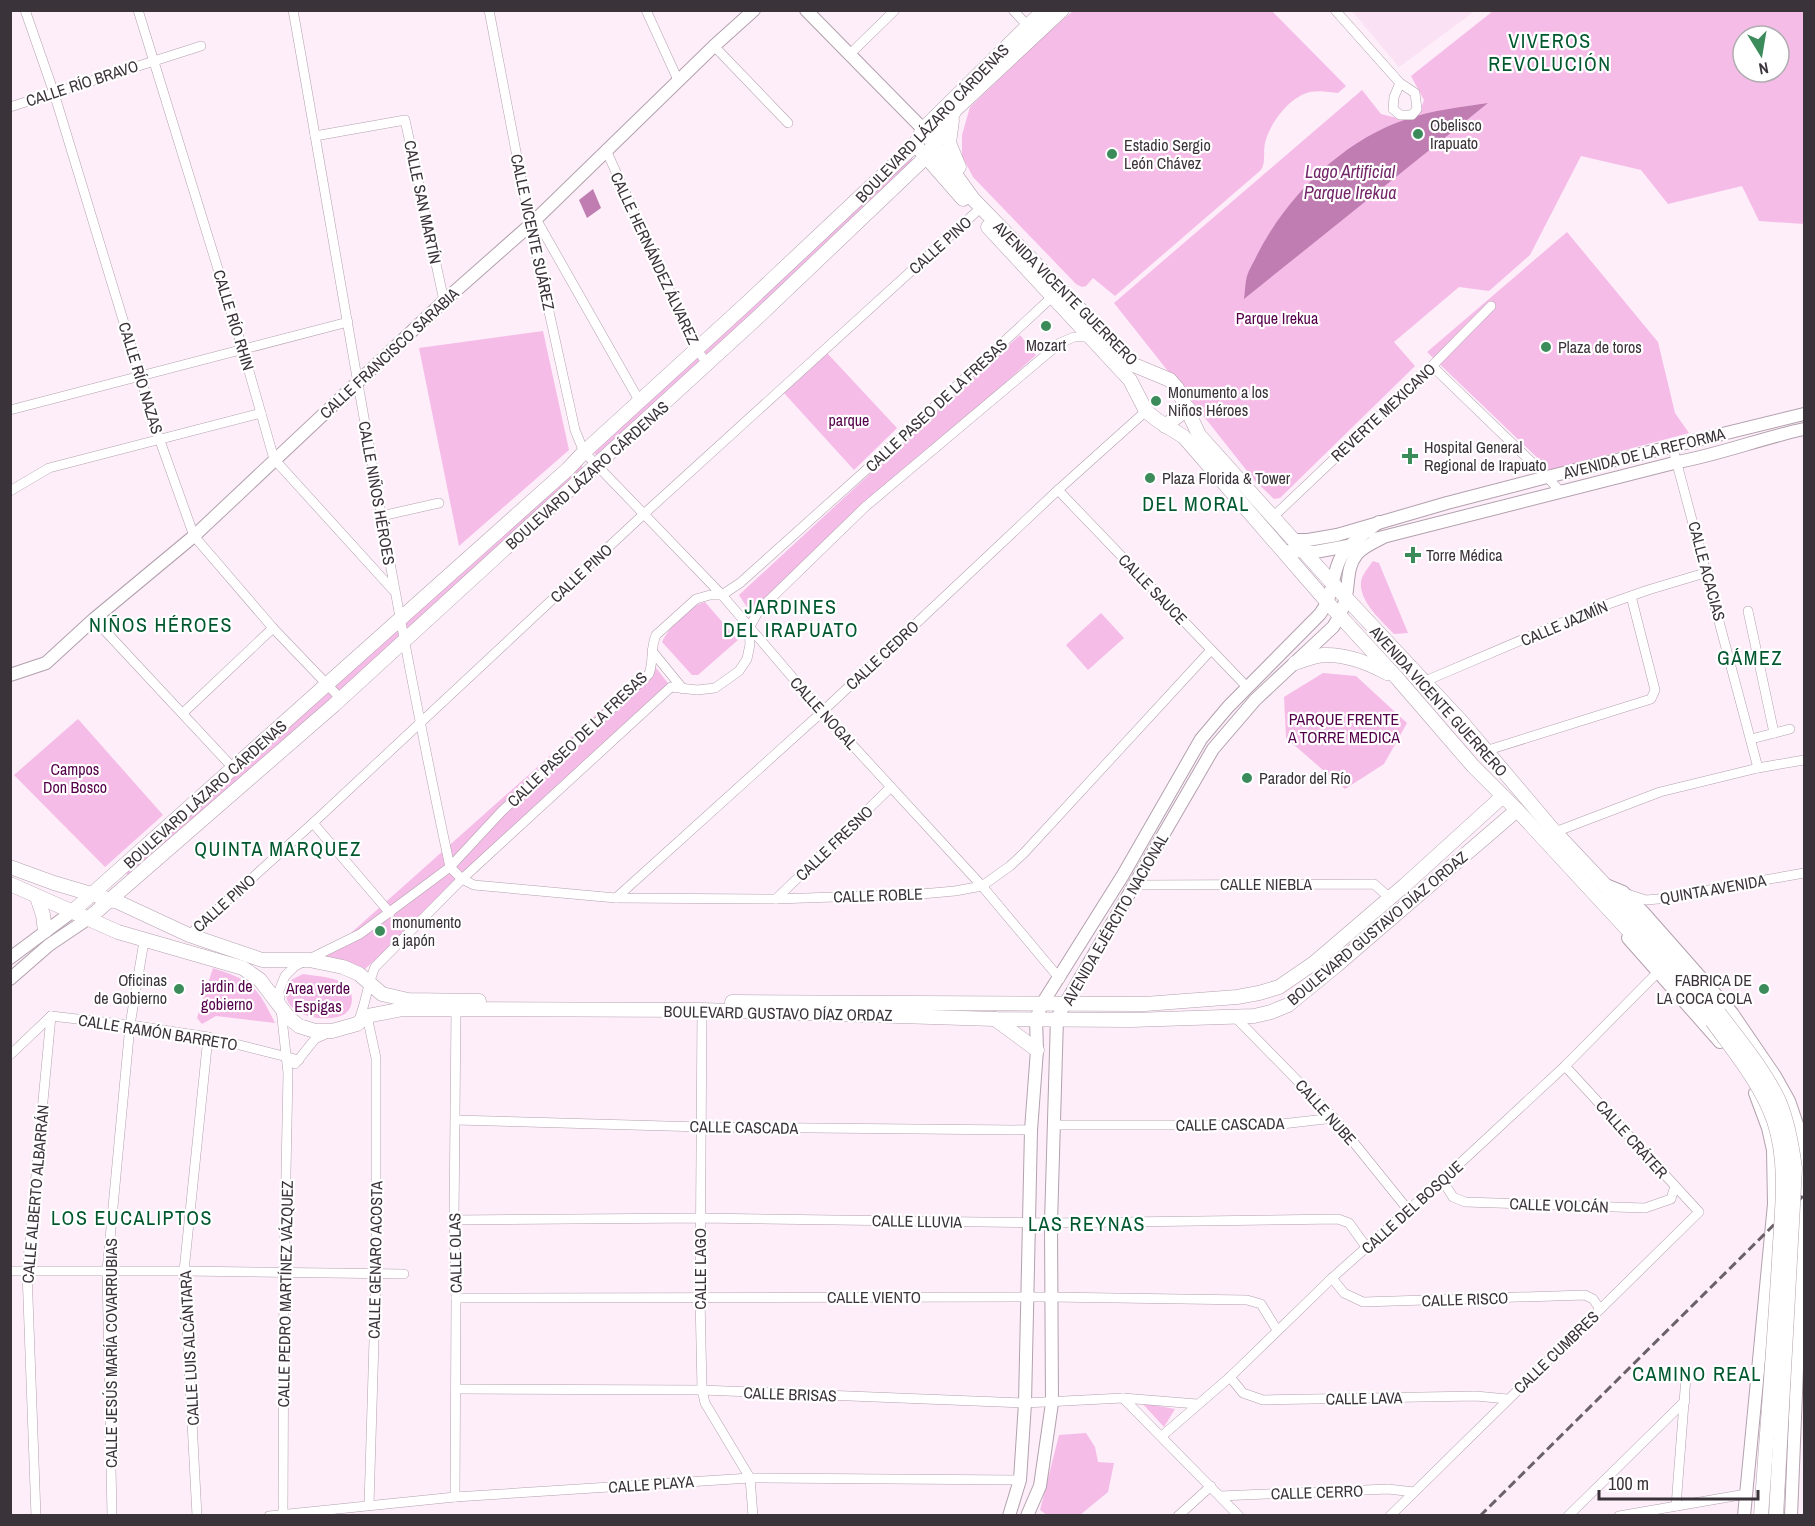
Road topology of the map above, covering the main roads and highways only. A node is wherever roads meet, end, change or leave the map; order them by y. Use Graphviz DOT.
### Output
graph roads {
  1 [pos="754,10"];
  2 [pos="806,10"];
  3 [pos="1044,10"];
  4 [pos="1062,10"];
  5 [pos="955,110"];
  6 [pos="923,129"];
  7 [pos="915,145"];
  8 [pos="930,150"];
  9 [pos="974,206"];
  10 [pos="1159,376"];
  11 [pos="1137,392"];
  12 [pos="1188,408"];
  13 [pos="1804,421"];
  14 [pos="1165,426"];
  15 [pos="1713,435"];
  16 [pos="1712,456"];
  17 [pos="1379,522"];
  18 [pos="1382,538"];
  19 [pos="1293,540"];
  20 [pos="1352,545"];
  21 [pos="1283,551"];
  22 [pos="1306,552"];
  23 [pos="1334,585"];
  24 [pos="1346,598"];
  25 [pos="1328,603"];
  26 [pos="1340,617"];
  27 [pos="1295,663"];
  28 [pos="10,675"];
  29 [pos="1397,678"];
  30 [pos="1503,796"];
  31 [pos="1517,810"];
  32 [pos="10,867"];
  33 [pos="10,884"];
  34 [pos="1605,885"];
  35 [pos="1586,886"];
  36 [pos="92,894"];
  37 [pos="37,897"];
  38 [pos="111,900"];
  39 [pos="73,911"];
  40 [pos="89,918"];
  41 [pos="45,931"];
  42 [pos="10,958"];
  43 [pos="10,979"];
  44 [pos="1042,1004"];
  45 [pos="1065,1004"];
  46 [pos="1716,1017"];
  47 [pos="1057,1018"];
  48 [pos="995,1019"];
  49 [pos="1036,1019"];
  50 [pos="1037,1050"];
  51 [pos="1803,1144"];
  52 [pos="1773,1156"];
  53 [pos="1804,1184"];
  54 [pos="1774,1204"];
  55 [pos="1804,1215"];
  56 [pos="1771,1240"];
  57 [pos="1804,1241"];
  58 [pos="1029,1514"];
  59 [pos="1009,1515"];
  60 [pos="1744,1515"];
  61 [pos="1761,1515"];
  62 [pos="1776,1515"];
  63 [pos="1791,1515"];
  1 -- 28 [label="main road, CALLE FRANCISCO SARABIA"];
  2 -- 6 [label="main road, AVENIDA VICENTE GUERRERO"];
  3 -- 6 [label="main road, BOULEVARD LÁZARO CÁRDENAS"];
  4 -- 5 [label="main road, BOULEVARD LÁZARO CÁRDENAS"];
  5 -- 8 [label="main road, BOULEVARD LÁZARO CÁRDENAS"];
  5 -- 9 [label="main road"];
  6 -- 7 [label="main road, BOULEVARD LÁZARO CÁRDENAS"];
  6 -- 8 [label="main road, AVENIDA VICENTE GUERRERO"];
  7 -- 8 [label="main road, AVENIDA VICENTE GUERRERO"];
  7 -- 36 [label="main road, BOULEVARD LÁZARO CÁRDENAS"];
  8 -- 9 [label="main road, AVENIDA VICENTE GUERRERO"];
  8 -- 38 [label="main road, BOULEVARD LÁZARO CÁRDENAS"];
  9 -- 10 [label="main road, AVENIDA VICENTE GUERRERO"];
  9 -- 11 [label="main road, AVENIDA VICENTE GUERRERO"];
  10 -- 11 [label="main road"];
  10 -- 12 [label="main road, AVENIDA VICENTE GUERRERO"];
  11 -- 14 [label="main road, AVENIDA VICENTE GUERRERO"];
  12 -- 14 [label="main road"];
  12 -- 19 [label="main road, AVENIDA VICENTE GUERRERO"];
  13 -- 15 [label="main road, AVENIDA DE LA REFORMA"];
  13 -- 16 [label="main road, AVENIDA DE LA REFORMA"];
  14 -- 21 [label="main road, AVENIDA VICENTE GUERRERO"];
  15 -- 16 [label="main road"];
  15 -- 17 [label="main road, AVENIDA DE LA REFORMA"];
  16 -- 18 [label="main road, AVENIDA DE LA REFORMA"];
  17 -- 19 [label="main road, AVENIDA DE LA REFORMA"];
  17 -- 20 [label="main road, AVENIDA DE LA REFORMA"];
  18 -- 20 [label="main road, AVENIDA DE LA REFORMA"];
  18 -- 24 [label="main road, AVENIDA DE LA REFORMA"];
  19 -- 22 [label="main road, AVENIDA VICENTE GUERRERO"];
  20 -- 22 [label="main road, AVENIDA DE LA REFORMA"];
  20 -- 23 [label="main road, AVENIDA DE LA REFORMA"];
  21 -- 22 [label="main road, AVENIDA DE LA REFORMA"];
  21 -- 25 [label="main road, AVENIDA VICENTE GUERRERO"];
  22 -- 23 [label="main road, AVENIDA VICENTE GUERRERO"];
  23 -- 24 [label="main road, AVENIDA VICENTE GUERRERO"];
  23 -- 25 [label="main road, AVENIDA DE LA REFORMA"];
  24 -- 26 [label="main road, AVENIDA EJÉRCITO NACIONAL"];
  24 -- 34 [label="main road, AVENIDA VICENTE GUERRERO"];
  25 -- 26 [label="main road, AVENIDA VICENTE GUERRERO"];
  25 -- 44 [label="main road, AVENIDA EJÉRCITO NACIONAL"];
  26 -- 27 [label="main road, AVENIDA EJÉRCITO NACIONAL"];
  26 -- 29 [label="main road, AVENIDA VICENTE GUERRERO"];
  27 -- 29 [label="main road"];
  27 -- 45 [label="main road, AVENIDA EJÉRCITO NACIONAL"];
  29 -- 30 [label="main road, AVENIDA VICENTE GUERRERO"];
  30 -- 31 [label="main road, AVENIDA VICENTE GUERRERO"];
  30 -- 45 [label="main road, BOULEVARD GUSTAVO DÍAZ ORDAZ"];
  31 -- 35 [label="main road, AVENIDA VICENTE GUERRERO"];
  31 -- 47 [label="main road, BOULEVARD GUSTAVO DÍAZ ORDAZ"];
  32 -- 36 [label="main road, BOULEVARD GUSTAVO DÍAZ ORDAZ"];
  33 -- 37 [label="main road, BOULEVARD GUSTAVO DÍAZ ORDAZ"];
  34 -- 46 [label="main road, AVENIDA VICENTE GUERRERO"];
  34 -- 51 [label="main road"];
  35 -- 46 [label="main road, AVENIDA VICENTE GUERRERO"];
  35 -- 52 [label="main road"];
  36 -- 38 [label="main road, BOULEVARD GUSTAVO DÍAZ ORDAZ"];
  36 -- 39 [label="main road, BOULEVARD LÁZARO CÁRDENAS"];
  37 -- 39 [label="main road, BOULEVARD GUSTAVO DÍAZ ORDAZ"];
  37 -- 41 [label="main road"];
  38 -- 40 [label="main road, BOULEVARD LÁZARO CÁRDENAS"];
  38 -- 44 [label="main road, BOULEVARD GUSTAVO DÍAZ ORDAZ"];
  39 -- 40 [label="main road, BOULEVARD GUSTAVO DÍAZ ORDAZ"];
  39 -- 41 [label="main road"];
  40 -- 43 [label="main road"];
  40 -- 48 [label="main road, BOULEVARD GUSTAVO DÍAZ ORDAZ"];
  41 -- 42 [label="main road"];
  44 -- 45 [label="main road, BOULEVARD GUSTAVO DÍAZ ORDAZ"];
  44 -- 49 [label="main road, AVENIDA EJÉRCITO NACIONAL"];
  45 -- 47 [label="main road, AVENIDA EJÉRCITO NACIONAL"];
  46 -- 61 [label="main road, AVENIDA VICENTE GUERRERO, bridge"];
  46 -- 62 [label="main road, AVENIDA VICENTE GUERRERO, bridge"];
  47 -- 49 [label="main road, BOULEVARD GUSTAVO DÍAZ ORDAZ"];
  47 -- 58 [label="main road, AVENIDA EJÉRCITO NACIONAL"];
  48 -- 49 [label="main road, BOULEVARD GUSTAVO DÍAZ ORDAZ"];
  48 -- 50 [label="main road"];
  49 -- 50 [label="main road, AVENIDA EJÉRCITO NACIONAL"];
  50 -- 59 [label="main road, AVENIDA EJÉRCITO NACIONAL"];
  51 -- 52 [label="main road"];
  51 -- 53 [label="main road"];
  52 -- 54 [label="main road"];
  53 -- 54 [label="main road"];
  53 -- 55 [label="main road"];
  54 -- 55 [label="main road"];
  54 -- 56 [label="main road"];
  55 -- 57 [label="main road"];
  56 -- 57 [label="main road"];
  56 -- 60 [label="main road"];
  57 -- 63 [label="main road"];
}
